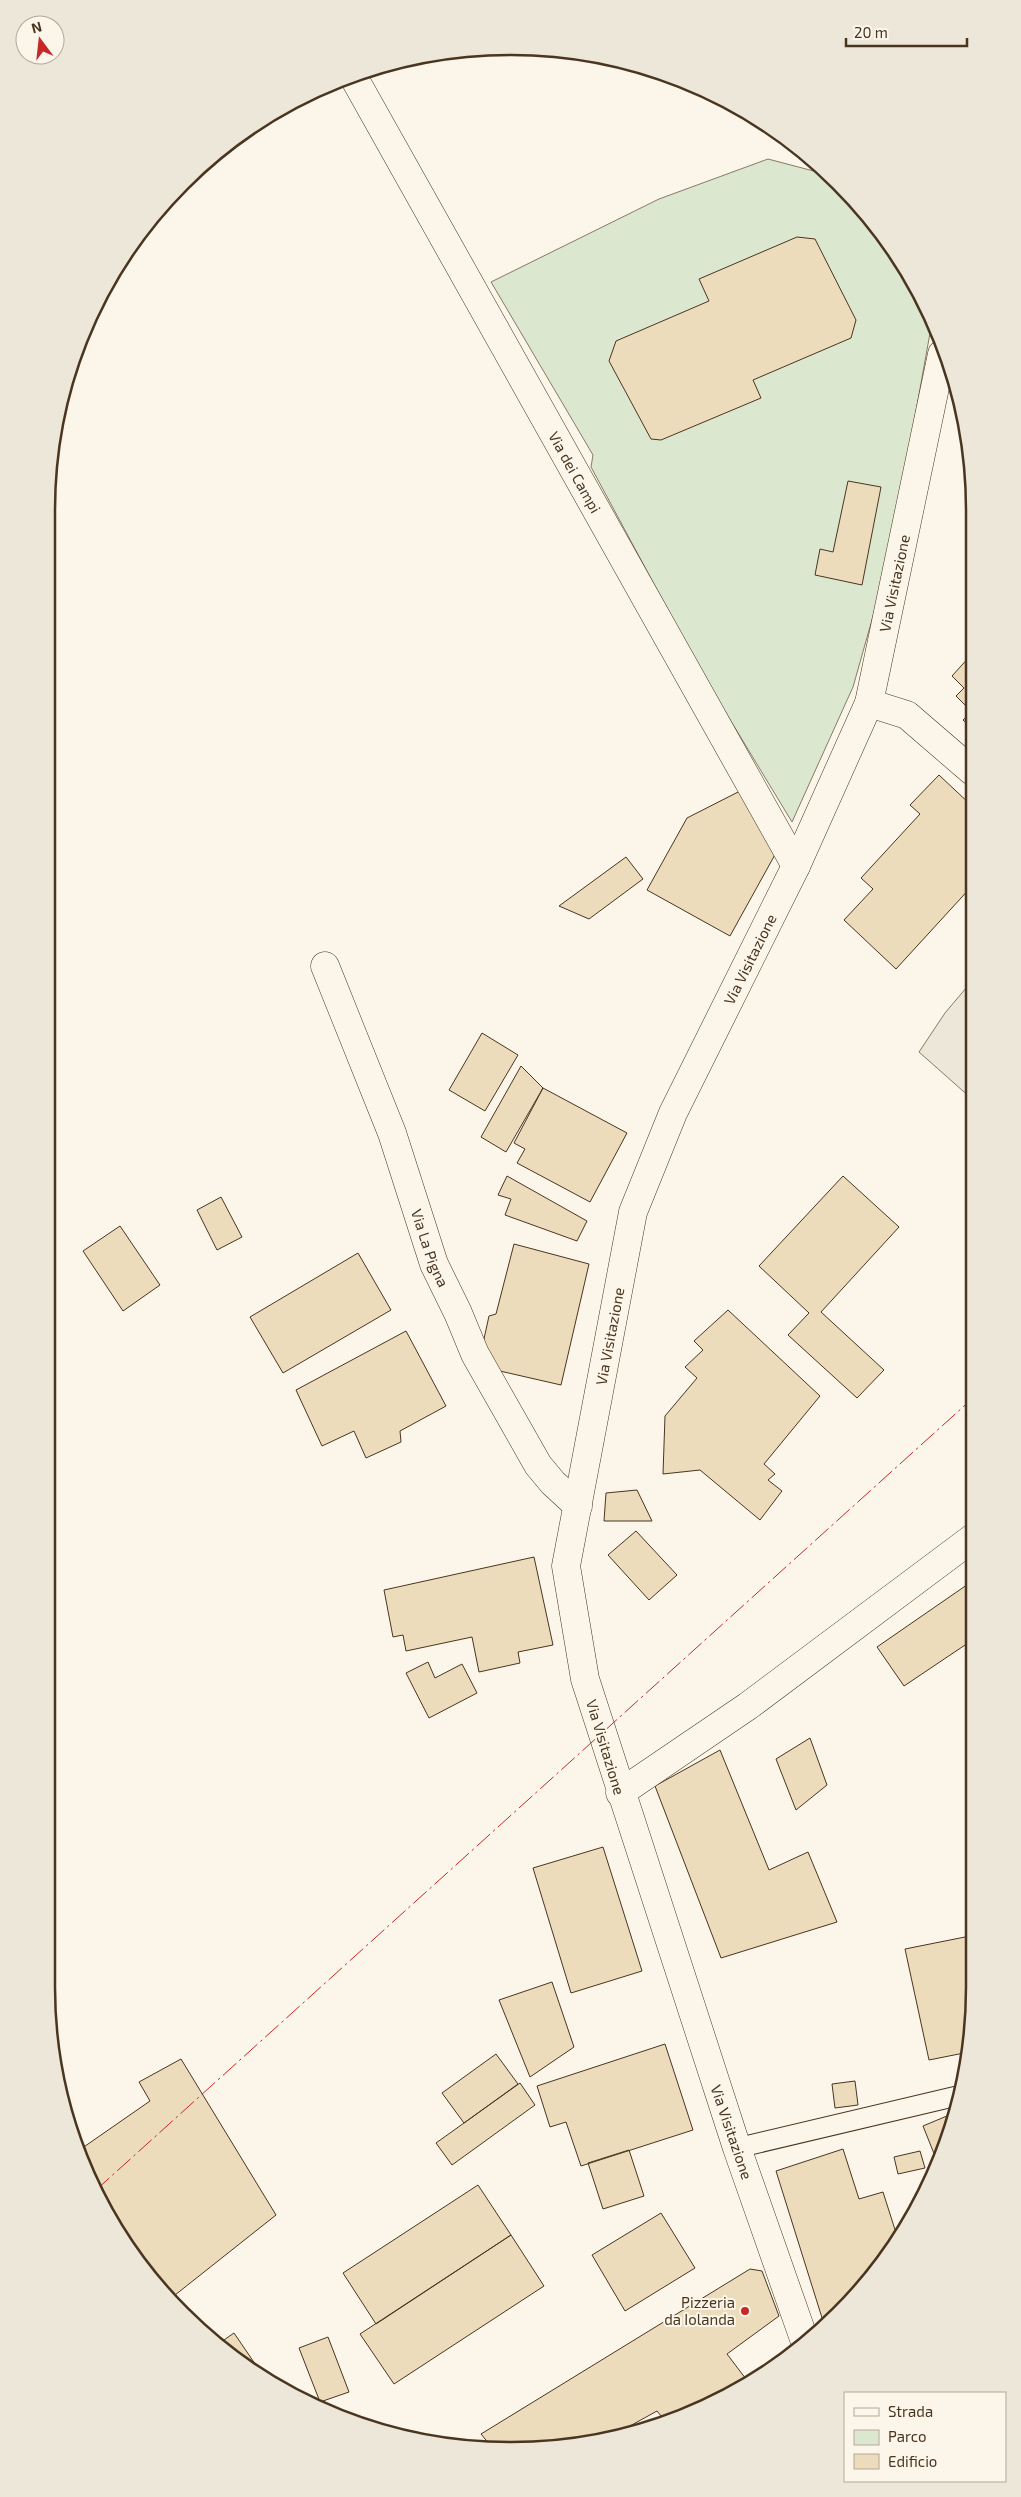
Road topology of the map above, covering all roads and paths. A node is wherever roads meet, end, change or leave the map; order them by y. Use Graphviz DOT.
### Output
graph roads {
  1 [pos="356,82"];
  2 [pos="941,361"];
  3 [pos="869,703"];
  4 [pos="966,766"];
  5 [pos="796,866"];
  6 [pos="325,966"];
  7 [pos="578,1506"];
  8 [pos="966,1543"];
  9 [pos="620,1793"];
  10 [pos="952,2097"];
  11 [pos="738,2148"];
  12 [pos="803,2336"];
  1 -- 5 [label="street, Via dei Campi"];
  2 -- 3 [label="street, Via Visitazione"];
  3 -- 4 [label="street"];
  3 -- 5 [label="street, Via Visitazione"];
  5 -- 7 [label="street, Via Visitazione"];
  6 -- 7 [label="street, Via La Pigna"];
  7 -- 9 [label="street, Via Visitazione"];
  8 -- 9 [label="street"];
  9 -- 11 [label="street, Via Visitazione"];
  10 -- 11 [label="lane"];
  11 -- 12 [label="street, Via Visitazione"];
}
